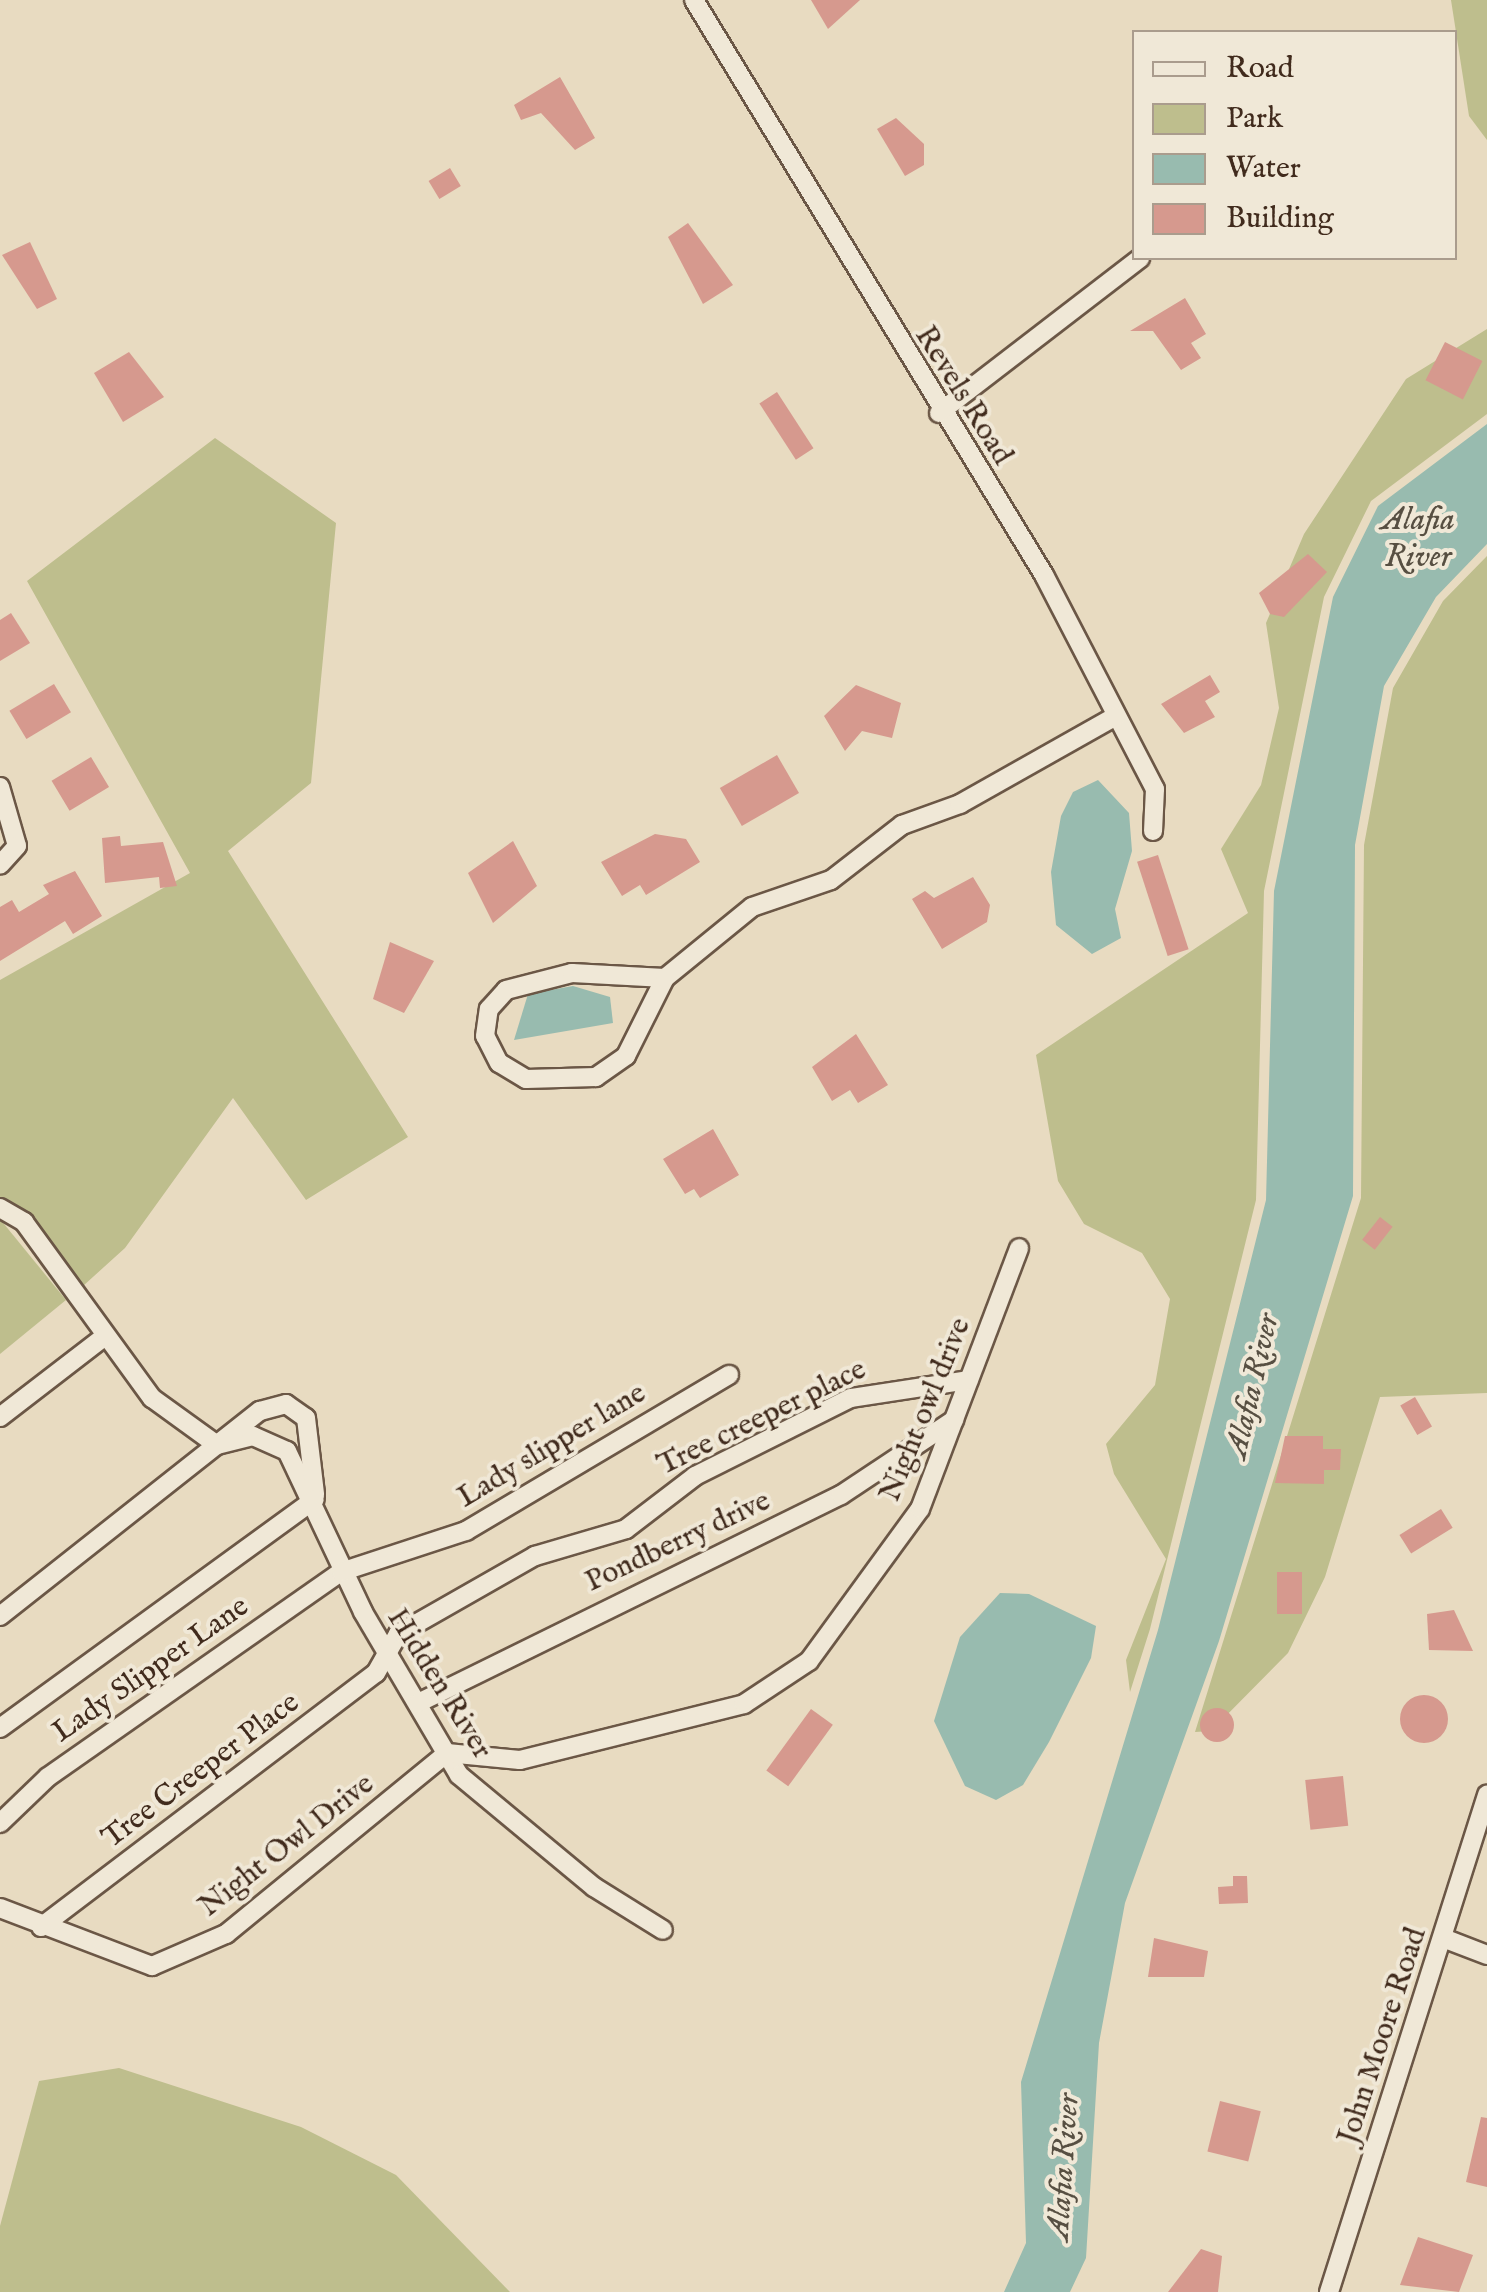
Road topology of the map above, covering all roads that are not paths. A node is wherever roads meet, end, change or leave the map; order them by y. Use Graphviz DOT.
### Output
graph roads {
  1 [pos="694,0"];
  2 [pos="1137,260"];
  3 [pos="939,413"];
  4 [pos="1116,716"];
  5 [pos="0,786"];
  6 [pos="1154,831"];
  7 [pos="0,865"];
  8 [pos="664,978"];
  9 [pos="0,1208"];
  10 [pos="1019,1248"];
  11 [pos="105,1336"];
  12 [pos="729,1375"];
  13 [pos="969,1380"];
  14 [pos="0,1417"];
  15 [pos="954,1420"];
  16 [pos="218,1445"];
  17 [pos="315,1499"];
  18 [pos="342,1572"];
  19 [pos="0,1616"];
  20 [pos="389,1654"];
  21 [pos="418,1703"];
  22 [pos="0,1728"];
  23 [pos="447,1753"];
  24 [pos="1487,1795"];
  25 [pos="0,1823"];
  26 [pos="0,1908"];
  27 [pos="41,1927"];
  28 [pos="662,1930"];
  29 [pos="1443,1938"];
  30 [pos="1487,1954"];
  31 [pos="1330,2292"];
  1 -- 3 [label="street, Revels Road"];
  2 -- 3 [label="street"];
  3 -- 4 [label="street, Revels Road"];
  4 -- 6 [label="street, Revels Road"];
  4 -- 8 [label="street"];
  5 -- 7 [label="street"];
  8 -- 8 [label="street"];
  9 -- 11 [label="street"];
  10 -- 13 [label="street, Night owl drive"];
  11 -- 14 [label="street"];
  11 -- 16 [label="street"];
  12 -- 18 [label="street, Lady slipper lane"];
  13 -- 15 [label="street, Night owl drive"];
  13 -- 20 [label="street, Tree creeper place"];
  15 -- 21 [label="street, Pondberry drive"];
  15 -- 23 [label="street, Night owl drive"];
  16 -- 17 [label="street, Hidden River"];
  16 -- 17 [label="street, Hidden River"];
  16 -- 19 [label="street, Hidden River"];
  17 -- 18 [label="street, Hidden River"];
  17 -- 22 [label="street"];
  18 -- 20 [label="street, Hidden River"];
  18 -- 25 [label="street, Lady Slipper Lane"];
  20 -- 21 [label="street, Hidden River"];
  20 -- 27 [label="street, Tree Creeper Place"];
  21 -- 23 [label="street, Hidden River"];
  23 -- 27 [label="street, Night Owl Drive"];
  23 -- 28 [label="street, Hidden River"];
  24 -- 29 [label="street, John Moore Road"];
  26 -- 27 [label="street"];
  29 -- 30 [label="street"];
  29 -- 31 [label="street, John Moore Road"];
}
